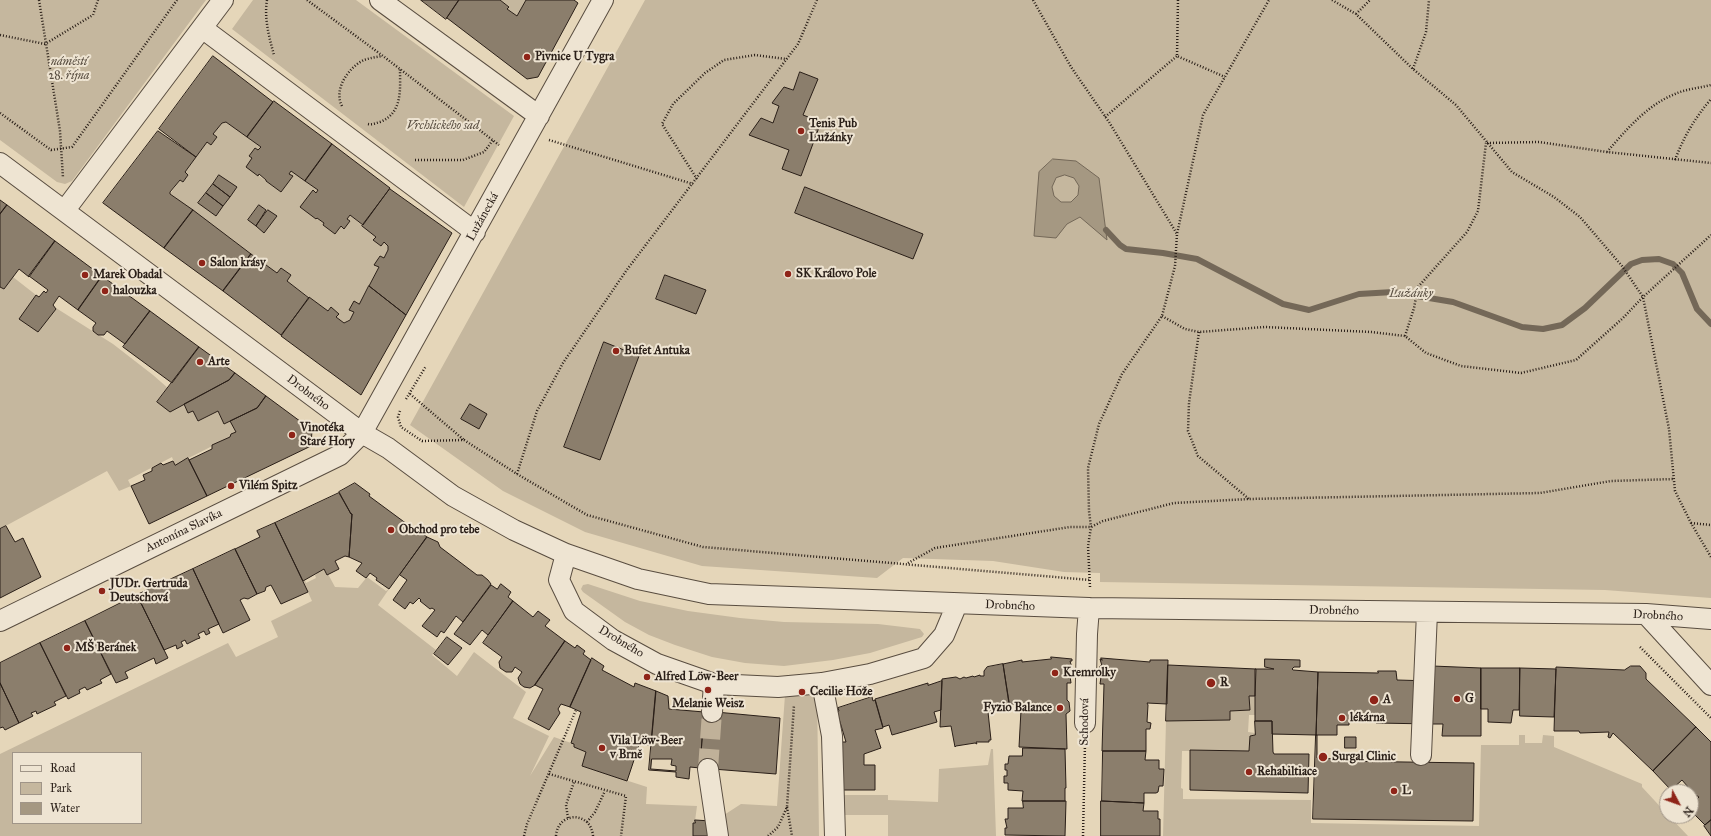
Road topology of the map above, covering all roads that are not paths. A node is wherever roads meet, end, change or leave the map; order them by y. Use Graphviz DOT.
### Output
graph roads {
  1 [pos="223,0"];
  2 [pos="380,0"];
  3 [pos="603,0"];
  4 [pos="202,28"];
  5 [pos="539,116"];
  6 [pos="0,163"];
  7 [pos="65,210"];
  8 [pos="475,232"];
  9 [pos="362,433"];
  10 [pos="566,554"];
  11 [pos="957,604"];
  12 [pos="1089,608"];
  13 [pos="1427,612"];
  14 [pos="1646,614"];
  15 [pos="1711,619"];
  16 [pos="0,621"];
  17 [pos="822,683"];
  18 [pos="714,684"];
  19 [pos="1711,685"];
  20 [pos="712,712"];
  21 [pos="1085,723"];
  22 [pos="1421,755"];
  23 [pos="708,769"];
  24 [pos="718,836"];
  25 [pos="835,836"];
  1 -- 4 [label="street"];
  2 -- 5 [label="street"];
  3 -- 5 [label="street, Lužánecká"];
  4 -- 7 [label="street"];
  4 -- 8 [label="street"];
  5 -- 8 [label="street, Lužánecká"];
  6 -- 7 [label="street"];
  7 -- 9 [label="street, Drobného"];
  8 -- 9 [label="street, Lužánecká"];
  9 -- 10 [label="street, Drobného"];
  9 -- 16 [label="street, Antonína Slavíka"];
  10 -- 11 [label="street, Drobného"];
  10 -- 18 [label="street, Drobného"];
  11 -- 12 [label="street, Drobného"];
  11 -- 17 [label="street, Drobného"];
  12 -- 13 [label="street, Drobného"];
  12 -- 21 [label="street, Schodová"];
  13 -- 14 [label="street, Drobného"];
  13 -- 22 [label="street"];
  14 -- 15 [label="street, Drobného"];
  14 -- 19 [label="street"];
  17 -- 18 [label="street, Drobného"];
  17 -- 25 [label="street"];
  18 -- 20 [label="street"];
  23 -- 24 [label="street"];
}
